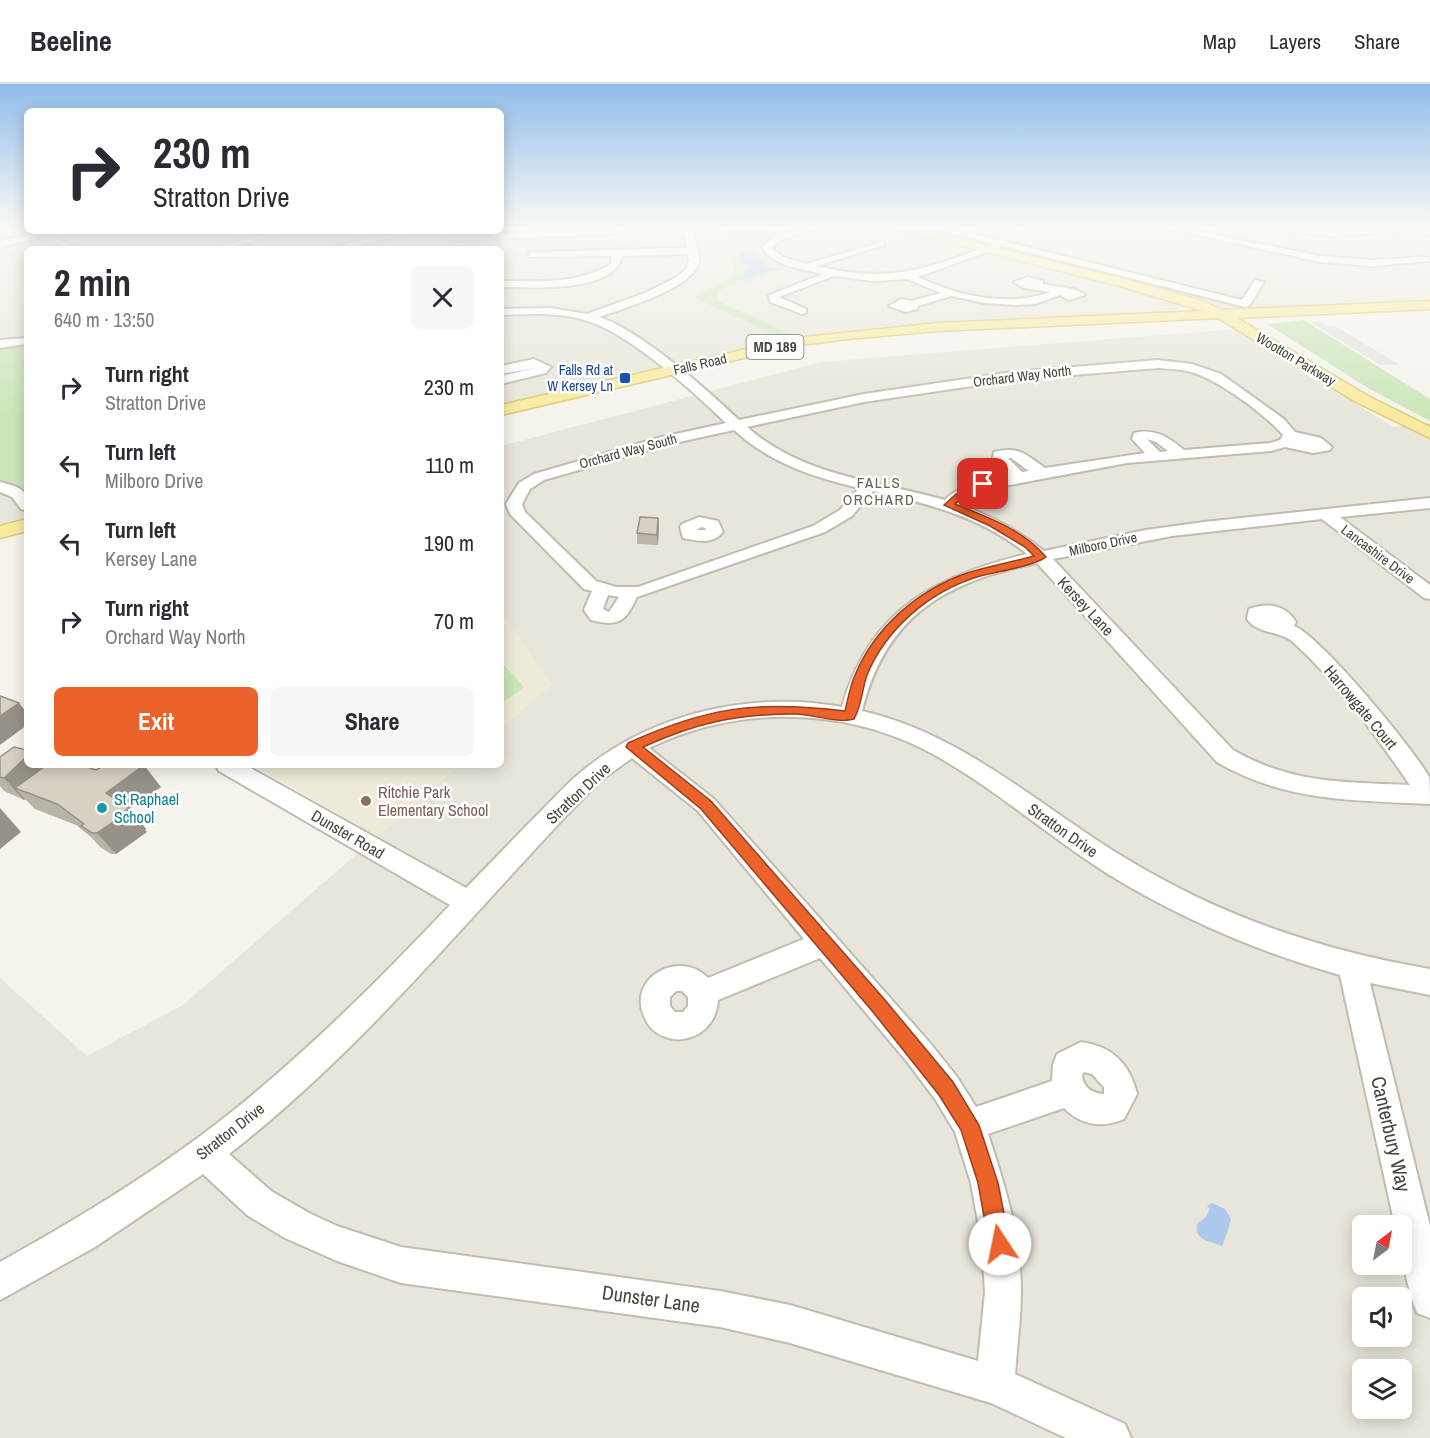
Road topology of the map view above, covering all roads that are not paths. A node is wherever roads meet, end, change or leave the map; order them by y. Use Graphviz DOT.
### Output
graph roads {
  1 [pos="656,292"];
  2 [pos="782,292"];
  3 [pos="953,292"];
  4 [pos="1059,292"];
  5 [pos="1150,292"];
  6 [pos="1156,292"];
  7 [pos="1164,292"];
  8 [pos="1175,292"];
  9 [pos="1252,292"];
  10 [pos="911,304"];
  11 [pos="1430,305"];
  12 [pos="1430,311"];
  13 [pos="504,312"];
  14 [pos="814,313"];
  15 [pos="1236,314"];
  16 [pos="588,317"];
  17 [pos="1136,317"];
  18 [pos="938,327"];
  19 [pos="24,338"];
  20 [pos="0,344"];
  21 [pos="504,357"];
  22 [pos="518,367"];
  23 [pos="504,369"];
  24 [pos="673,370"];
  25 [pos="504,379"];
  26 [pos="504,409"];
  27 [pos="735,424"];
  28 [pos="1430,426"];
  29 [pos="1430,433"];
  30 [pos="1180,454"];
  31 [pos="1157,457"];
  32 [pos="1042,473"];
  33 [pos="1019,477"];
  34 [pos="870,485"];
  35 [pos="0,487"];
  36 [pos="513,491"];
  37 [pos="24,502"];
  38 [pos="1430,503"];
  39 [pos="948,505"];
  40 [pos="1326,514"];
  41 [pos="24,526"];
  42 [pos="0,532"];
  43 [pos="710,536"];
  44 [pos="1041,557"];
  45 [pos="737,560"];
  46 [pos="602,589"];
  47 [pos="630,593"];
  48 [pos="1430,594"];
  49 [pos="1284,627"];
  50 [pos="850,716"];
  51 [pos="633,747"];
  52 [pos="232,768"];
  53 [pos="1430,795"];
  54 [pos="469,903"];
  55 [pos="825,943"];
  56 [pos="1352,968"];
  57 [pos="1430,982"];
  58 [pos="703,993"];
  59 [pos="1070,1091"];
  60 [pos="969,1125"];
  61 [pos="205,1153"];
  62 [pos="0,1282"];
  63 [pos="1430,1300"];
  64 [pos="995,1385"];
  65 [pos="1111,1438"];
  1 -- 16 [label="street"];
  2 -- 14 [label="street"];
  3 -- 4 [label="street"];
  3 -- 10 [label="street"];
  5 -- 17 [label="main road"];
  6 -- 15 [label="main road, Wootton Parkway"];
  7 -- 15 [label="street"];
  8 -- 15 [label="main road, Wootton Parkway"];
  9 -- 15 [label="street"];
  11 -- 15 [label="main road, Falls Road / MD 189"];
  12 -- 15 [label="main road, Falls Road / MD 189"];
  13 -- 16 [label="street"];
  15 -- 17 [label="main road, Falls Road / MD 189"];
  15 -- 18 [label="main road, Falls Road / MD 189"];
  15 -- 28 [label="main road, Wootton Parkway"];
  15 -- 29 [label="main road, Wootton Parkway"];
  16 -- 24 [label="street, Kersey Lane"];
  17 -- 18 [label="main road, Falls Road / MD 189"];
  18 -- 24 [label="main road, Falls Road / MD 189"];
  19 -- 20 [label="street"];
  21 -- 22 [label="street"];
  22 -- 23 [label="street"];
  22 -- 25 [label="street"];
  24 -- 26 [label="main road, Falls Road / MD 189"];
  24 -- 27 [label="street, Kersey Lane"];
  27 -- 30 [label="street, Orchard Way North"];
  27 -- 34 [label="street, Kersey Lane"];
  27 -- 36 [label="street, Orchard Way South"];
  30 -- 31 [label="street, Orchard Way North"];
  30 -- 31 [label="street"];
  31 -- 32 [label="street, Orchard Way North"];
  32 -- 33 [label="street, Orchard Way North"];
  32 -- 33 [label="street"];
  33 -- 39 [label="street, Orchard Way North"];
  34 -- 39 [label="street, Kersey Lane"];
  34 -- 45 [label="street, Orchard Way South"];
  35 -- 37 [label="street"];
  36 -- 46 [label="street, Orchard Way South"];
  38 -- 40 [label="street, Milboro Drive"];
  39 -- 44 [label="street, Kersey Lane"];
  40 -- 44 [label="street, Milboro Drive"];
  40 -- 48 [label="street, Lancashire Drive"];
  41 -- 42 [label="main road"];
  43 -- 45 [label="street"];
  44 -- 50 [label="street, Milboro Drive"];
  44 -- 53 [label="street, Kersey Lane"];
  45 -- 47 [label="street, Orchard Way South"];
  46 -- 47 [label="street, Orchard Way South"];
  46 -- 47 [label="street"];
  49 -- 53 [label="street, Harrowgate Court"];
  50 -- 51 [label="street, Stratton Drive"];
  50 -- 56 [label="street, Stratton Drive"];
  51 -- 54 [label="street, Stratton Drive"];
  51 -- 55 [label="street"];
  52 -- 54 [label="street, Dunster Road"];
  54 -- 61 [label="street, Stratton Drive"];
  55 -- 58 [label="street"];
  55 -- 60 [label="street"];
  56 -- 57 [label="street, Stratton Drive"];
  56 -- 63 [label="street, Canterbury Way"];
  59 -- 60 [label="street"];
  60 -- 64 [label="street"];
  61 -- 62 [label="street, Stratton Drive"];
  61 -- 64 [label="street, Dunster Lane"];
  64 -- 65 [label="street, Dunster Lane"];
}
